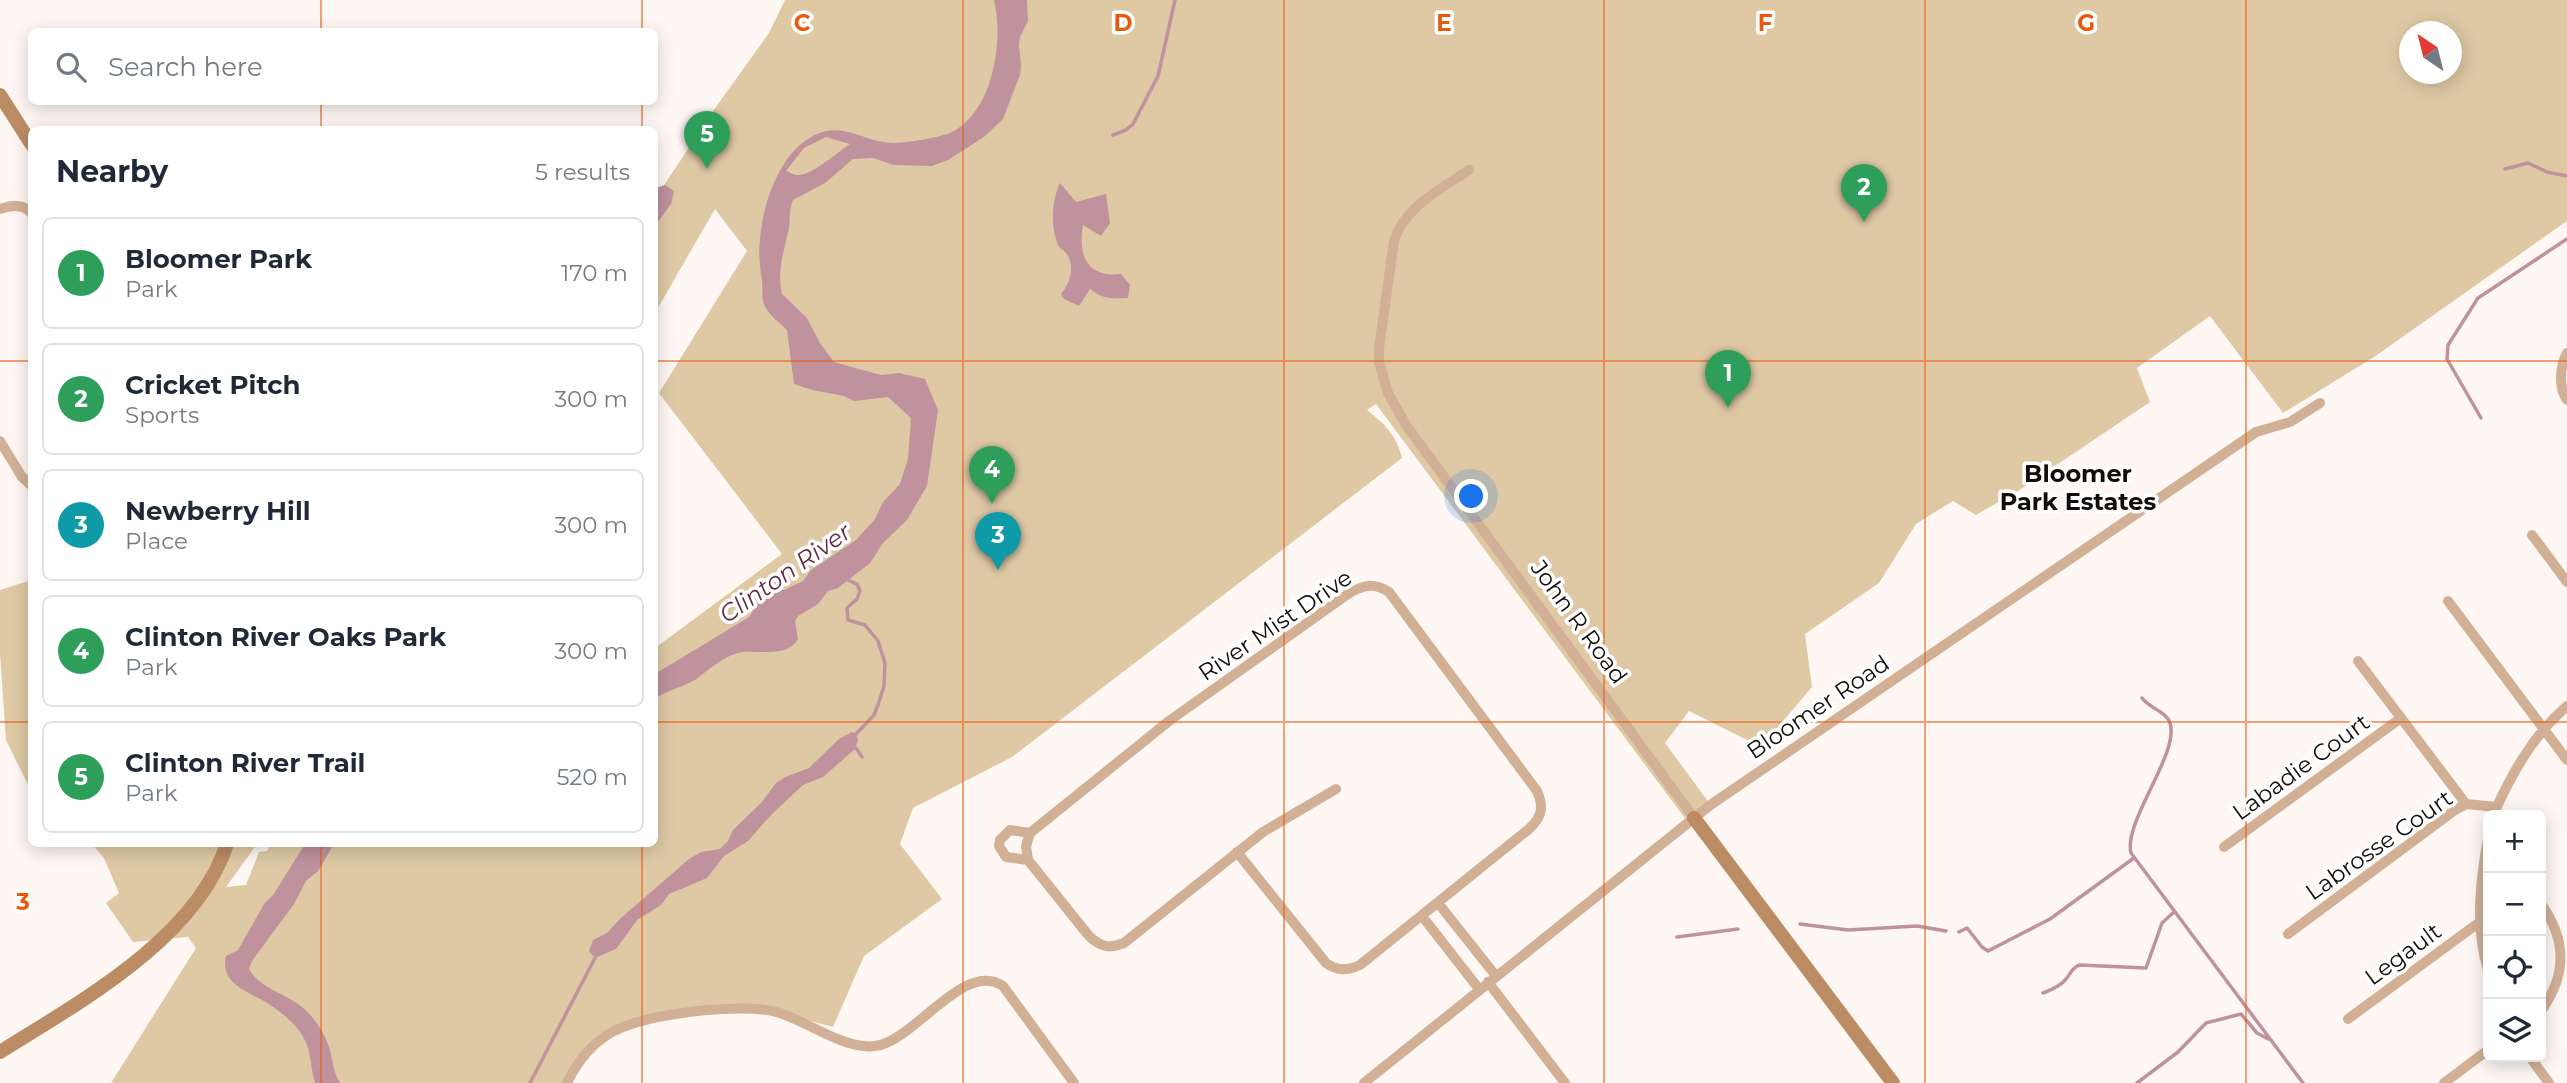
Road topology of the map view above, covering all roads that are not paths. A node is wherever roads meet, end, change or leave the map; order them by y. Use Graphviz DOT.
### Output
graph roads {
  1 [pos="0,95"];
  2 [pos="28,139"];
  3 [pos="1469,170"];
  4 [pos="0,209"];
  5 [pos="28,209"];
  6 [pos="2567,353"];
  7 [pos="2567,400"];
  8 [pos="2320,403"];
  9 [pos="0,440"];
  10 [pos="28,482"];
  11 [pos="2532,535"];
  12 [pos="2567,582"];
  13 [pos="2448,601"];
  14 [pos="2358,661"];
  15 [pos="2567,706"];
  16 [pos="2401,718"];
  17 [pos="2543,730"];
  18 [pos="2567,761"];
  19 [pos="1336,789"];
  20 [pos="2466,804"];
  21 [pos="2491,810"];
  22 [pos="2495,810"];
  23 [pos="1694,818"];
  24 [pos="1030,833"];
  25 [pos="226,847"];
  26 [pos="2224,847"];
  27 [pos="1237,852"];
  28 [pos="1028,860"];
  29 [pos="2483,870"];
  30 [pos="1438,903"];
  31 [pos="2546,912"];
  32 [pos="1422,916"];
  33 [pos="2481,921"];
  34 [pos="2288,934"];
  35 [pos="2483,936"];
  36 [pos="1492,979"];
  37 [pos="1479,989"];
  38 [pos="2546,1004"];
  39 [pos="2348,1018"];
  40 [pos="0,1052"];
  41 [pos="2483,1054"];
  42 [pos="2534,1062"];
  43 [pos="567,1083"];
  44 [pos="1074,1083"];
  45 [pos="1364,1083"];
  46 [pos="1565,1083"];
  47 [pos="1893,1083"];
  48 [pos="2444,1083"];
  49 [pos="2549,1083"];
  1 -- 2 [label="street"];
  3 -- 23 [label="street, John R Road"];
  4 -- 5 [label="street"];
  6 -- 7 [label="street"];
  8 -- 23 [label="street, Bloomer Road"];
  9 -- 10 [label="street"];
  11 -- 12 [label="street"];
  13 -- 17 [label="street"];
  14 -- 16 [label="street"];
  15 -- 17 [label="street"];
  16 -- 20 [label="street"];
  16 -- 26 [label="street, Labadie Court"];
  17 -- 18 [label="street"];
  17 -- 22 [label="street"];
  19 -- 27 [label="street"];
  20 -- 21 [label="street, Labrosse Court"];
  20 -- 34 [label="street, Labrosse Court"];
  23 -- 36 [label="street, Bloomer Road"];
  23 -- 47 [label="street, John R Road"];
  24 -- 28 [label="street"];
  24 -- 28 [label="street, River Mist Drive"];
  24 -- 30 [label="street, River Mist Drive"];
  25 -- 40 [label="street"];
  27 -- 28 [label="street, River Mist Drive"];
  27 -- 32 [label="street, River Mist Drive"];
  29 -- 33 [label="street"];
  30 -- 32 [label="street, River Mist Drive"];
  30 -- 36 [label="street"];
  31 -- 38 [label="street"];
  32 -- 37 [label="street"];
  33 -- 35 [label="street"];
  33 -- 39 [label="street, Legault"];
  36 -- 37 [label="street, Bloomer Road"];
  36 -- 46 [label="street"];
  37 -- 45 [label="street, Bloomer Road"];
  41 -- 48 [label="street"];
  42 -- 49 [label="street"];
  43 -- 44 [label="street"];
}
